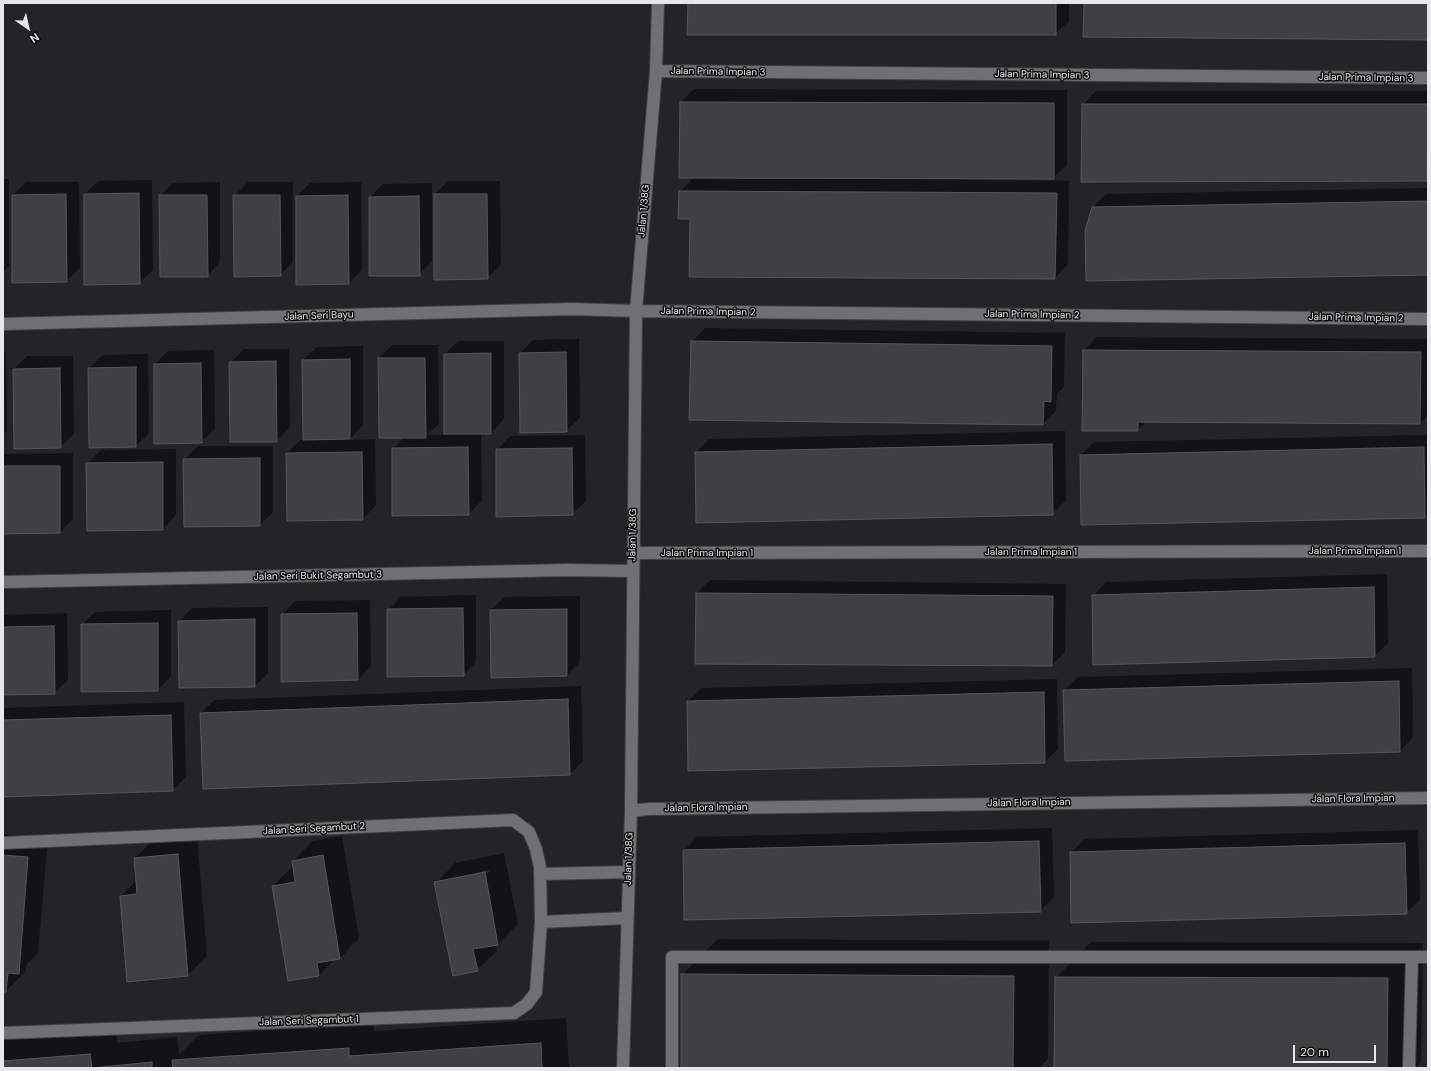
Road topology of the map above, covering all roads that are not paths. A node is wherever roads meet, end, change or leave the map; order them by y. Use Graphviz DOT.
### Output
graph roads {
  1 [pos="658,3"];
  2 [pos="656,71"];
  3 [pos="1428,78"];
  4 [pos="636,311"];
  5 [pos="1428,319"];
  6 [pos="3,324"];
  7 [pos="1428,551"];
  8 [pos="633,553"];
  9 [pos="633,571"];
  10 [pos="3,582"];
  11 [pos="1428,798"];
  12 [pos="631,811"];
  13 [pos="3,844"];
  14 [pos="628,872"];
  15 [pos="540,874"];
  16 [pos="627,918"];
  17 [pos="541,922"];
  18 [pos="1412,957"];
  19 [pos="1428,957"];
  20 [pos="3,1034"];
  21 [pos="623,1068"];
  22 [pos="672,1068"];
  23 [pos="1409,1068"];
  1 -- 2 [label="street, Jalan 1/38G"];
  2 -- 3 [label="street, Jalan Prima Impian 3"];
  2 -- 4 [label="street, Jalan 1/38G"];
  4 -- 5 [label="street, Jalan Prima Impian 2"];
  4 -- 6 [label="street, Jalan Seri Bayu"];
  4 -- 8 [label="street, Jalan 1/38G"];
  7 -- 8 [label="street, Jalan Prima Impian 1"];
  8 -- 9 [label="street, Jalan 1/38G"];
  9 -- 10 [label="street, Jalan Seri Bukit Segambut 3"];
  9 -- 12 [label="street, Jalan 1/38G"];
  11 -- 12 [label="street, Jalan Flora Impian"];
  12 -- 14 [label="street, Jalan 1/38G"];
  13 -- 15 [label="street, Jalan Seri Segambut 2"];
  14 -- 15 [label="street"];
  14 -- 16 [label="street, Jalan 1/38G"];
  15 -- 17 [label="street, Jalan Seri Segambut 2"];
  16 -- 17 [label="street"];
  16 -- 21 [label="street, Jalan 1/38G"];
  17 -- 20 [label="street, Jalan Seri Segambut 1"];
  18 -- 19 [label="street"];
  18 -- 22 [label="street"];
  18 -- 23 [label="street"];
}
